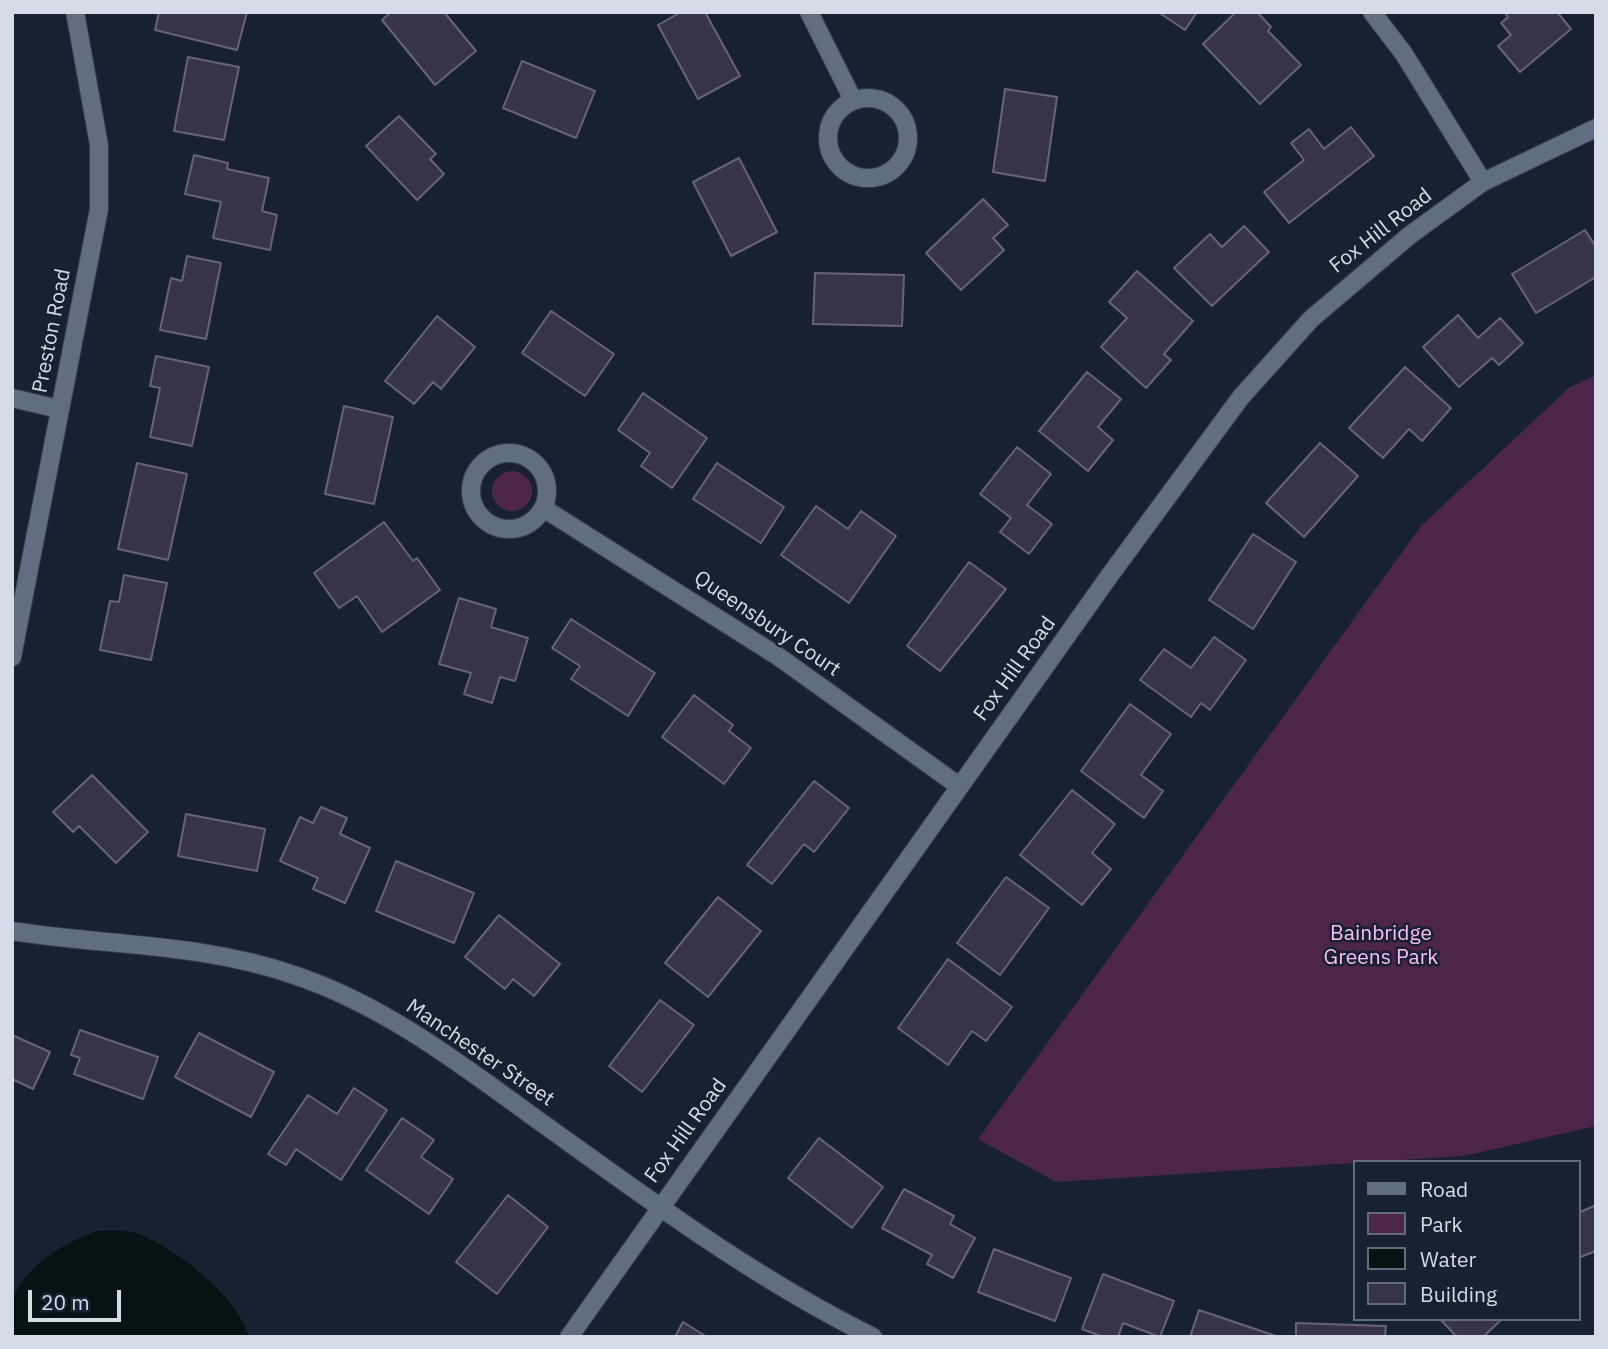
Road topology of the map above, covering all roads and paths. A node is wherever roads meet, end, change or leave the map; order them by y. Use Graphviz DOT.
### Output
graph roads {
  1 [pos="75,12"];
  2 [pos="809,12"];
  3 [pos="1372,12"];
  4 [pos="853,100"];
  5 [pos="1596,128"];
  6 [pos="1483,182"];
  7 [pos="12,398"];
  8 [pos="59,409"];
  9 [pos="543,508"];
  10 [pos="12,657"];
  11 [pos="959,786"];
  12 [pos="12,931"];
  13 [pos="660,1207"];
  14 [pos="569,1337"];
  15 [pos="873,1337"];
  1 -- 8 [label="street, Preston Road"];
  2 -- 4 [label="street"];
  3 -- 6 [label="street"];
  4 -- 4 [label="street"];
  5 -- 6 [label="street, Fox Hill Road"];
  6 -- 11 [label="street, Fox Hill Road"];
  7 -- 8 [label="street"];
  8 -- 10 [label="street, Preston Road"];
  9 -- 9 [label="street"];
  9 -- 11 [label="street, Queensbury Court"];
  11 -- 13 [label="street, Fox Hill Road"];
  12 -- 13 [label="street, Manchester Street"];
  13 -- 14 [label="street, Fox Hill Road"];
  13 -- 15 [label="street, Manchester Street"];
}
